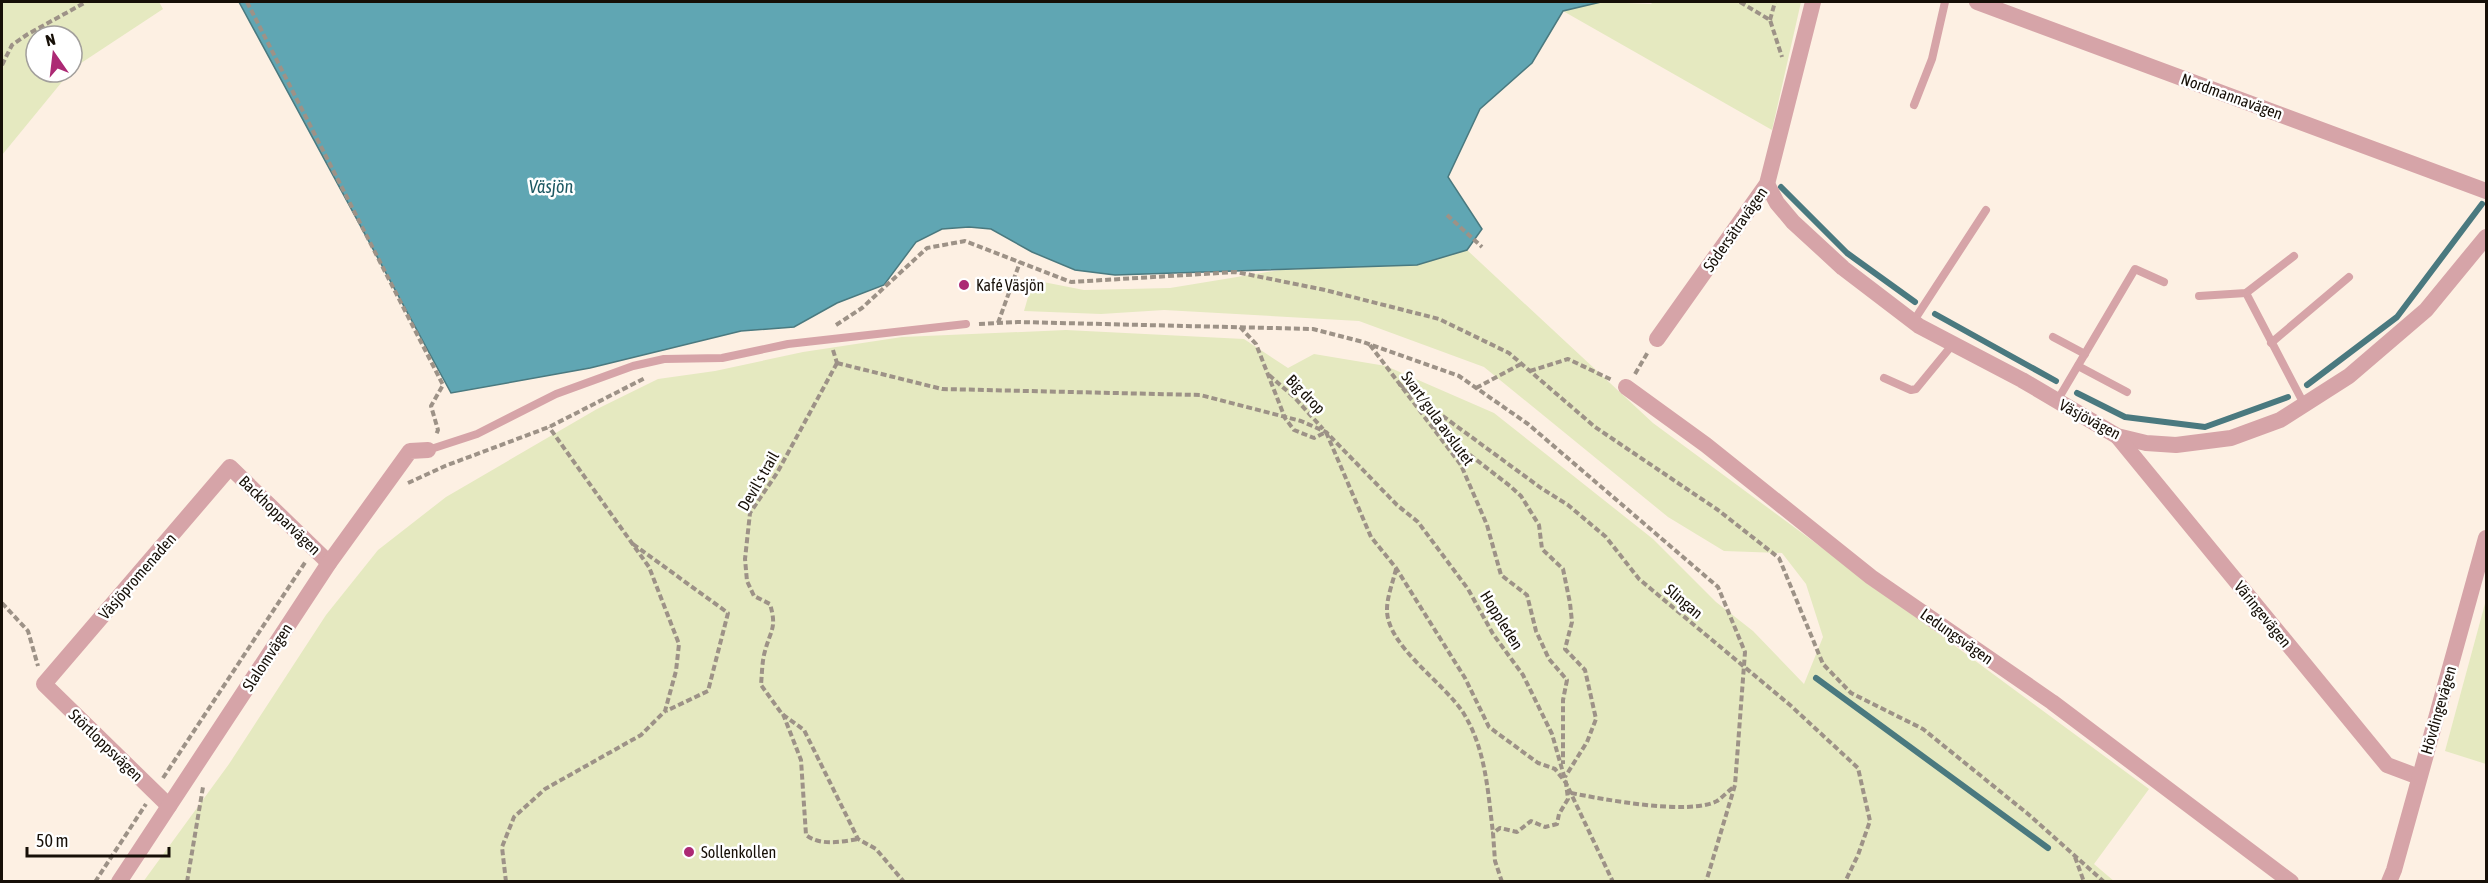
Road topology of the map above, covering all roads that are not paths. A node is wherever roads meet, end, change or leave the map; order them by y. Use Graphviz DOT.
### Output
graph roads {
  1 [pos="1813,2"];
  2 [pos="1945,2"];
  3 [pos="1977,2"];
  4 [pos="1914,105"];
  5 [pos="1767,184"];
  6 [pos="2487,190"];
  7 [pos="1986,210"];
  8 [pos="2487,237"];
  9 [pos="2294,256"];
  10 [pos="2349,277"];
  11 [pos="2164,282"];
  12 [pos="2246,294"];
  13 [pos="2199,296"];
  14 [pos="1913,322"];
  15 [pos="966,324"];
  16 [pos="2053,337"];
  17 [pos="1657,339"];
  18 [pos="2271,343"];
  19 [pos="1953,344"];
  20 [pos="2085,354"];
  21 [pos="2078,366"];
  22 [pos="1884,378"];
  23 [pos="1626,387"];
  24 [pos="2127,392"];
  25 [pos="2057,401"];
  26 [pos="2304,404"];
  27 [pos="2116,436"];
  28 [pos="428,450"];
  29 [pos="230,468"];
  30 [pos="2487,538"];
  31 [pos="329,563"];
  32 [pos="44,684"];
  33 [pos="2419,777"];
  34 [pos="169,806"];
  35 [pos="119,882"];
  36 [pos="2291,882"];
  37 [pos="2389,882"];
  1 -- 5 [label="street, Södersätravägen"];
  2 -- 4 [label="lane"];
  3 -- 6 [label="street, Nordmannavägen"];
  5 -- 14 [label="street, Väsjövägen"];
  5 -- 17 [label="street, Södersätravägen"];
  7 -- 14 [label="lane"];
  8 -- 26 [label="street, Väsjövägen"];
  9 -- 12 [label="lane"];
  10 -- 18 [label="lane"];
  11 -- 20 [label="lane"];
  12 -- 13 [label="lane"];
  12 -- 18 [label="lane"];
  14 -- 19 [label="street, Väsjövägen"];
  15 -- 28 [label="lane"];
  16 -- 20 [label="lane"];
  18 -- 26 [label="lane"];
  19 -- 22 [label="lane"];
  19 -- 25 [label="street, Väsjövägen"];
  20 -- 21 [label="lane"];
  21 -- 24 [label="lane"];
  21 -- 25 [label="lane"];
  23 -- 36 [label="street, Ledungsvägen"];
  25 -- 27 [label="street, Väsjövägen"];
  26 -- 27 [label="street, Väsjövägen"];
  27 -- 33 [label="street, Väringevägen"];
  28 -- 31 [label="street, Slalomvägen"];
  29 -- 31 [label="street, Backhopparvägen"];
  29 -- 32 [label="street, Väsjöpromenaden"];
  30 -- 33 [label="street, Hövdingevägen"];
  31 -- 34 [label="street, Slalomvägen"];
  32 -- 34 [label="street, Störtloppsvägen"];
  33 -- 37 [label="street, Hövdingevägen"];
  34 -- 35 [label="street, Slalomvägen"];
}
